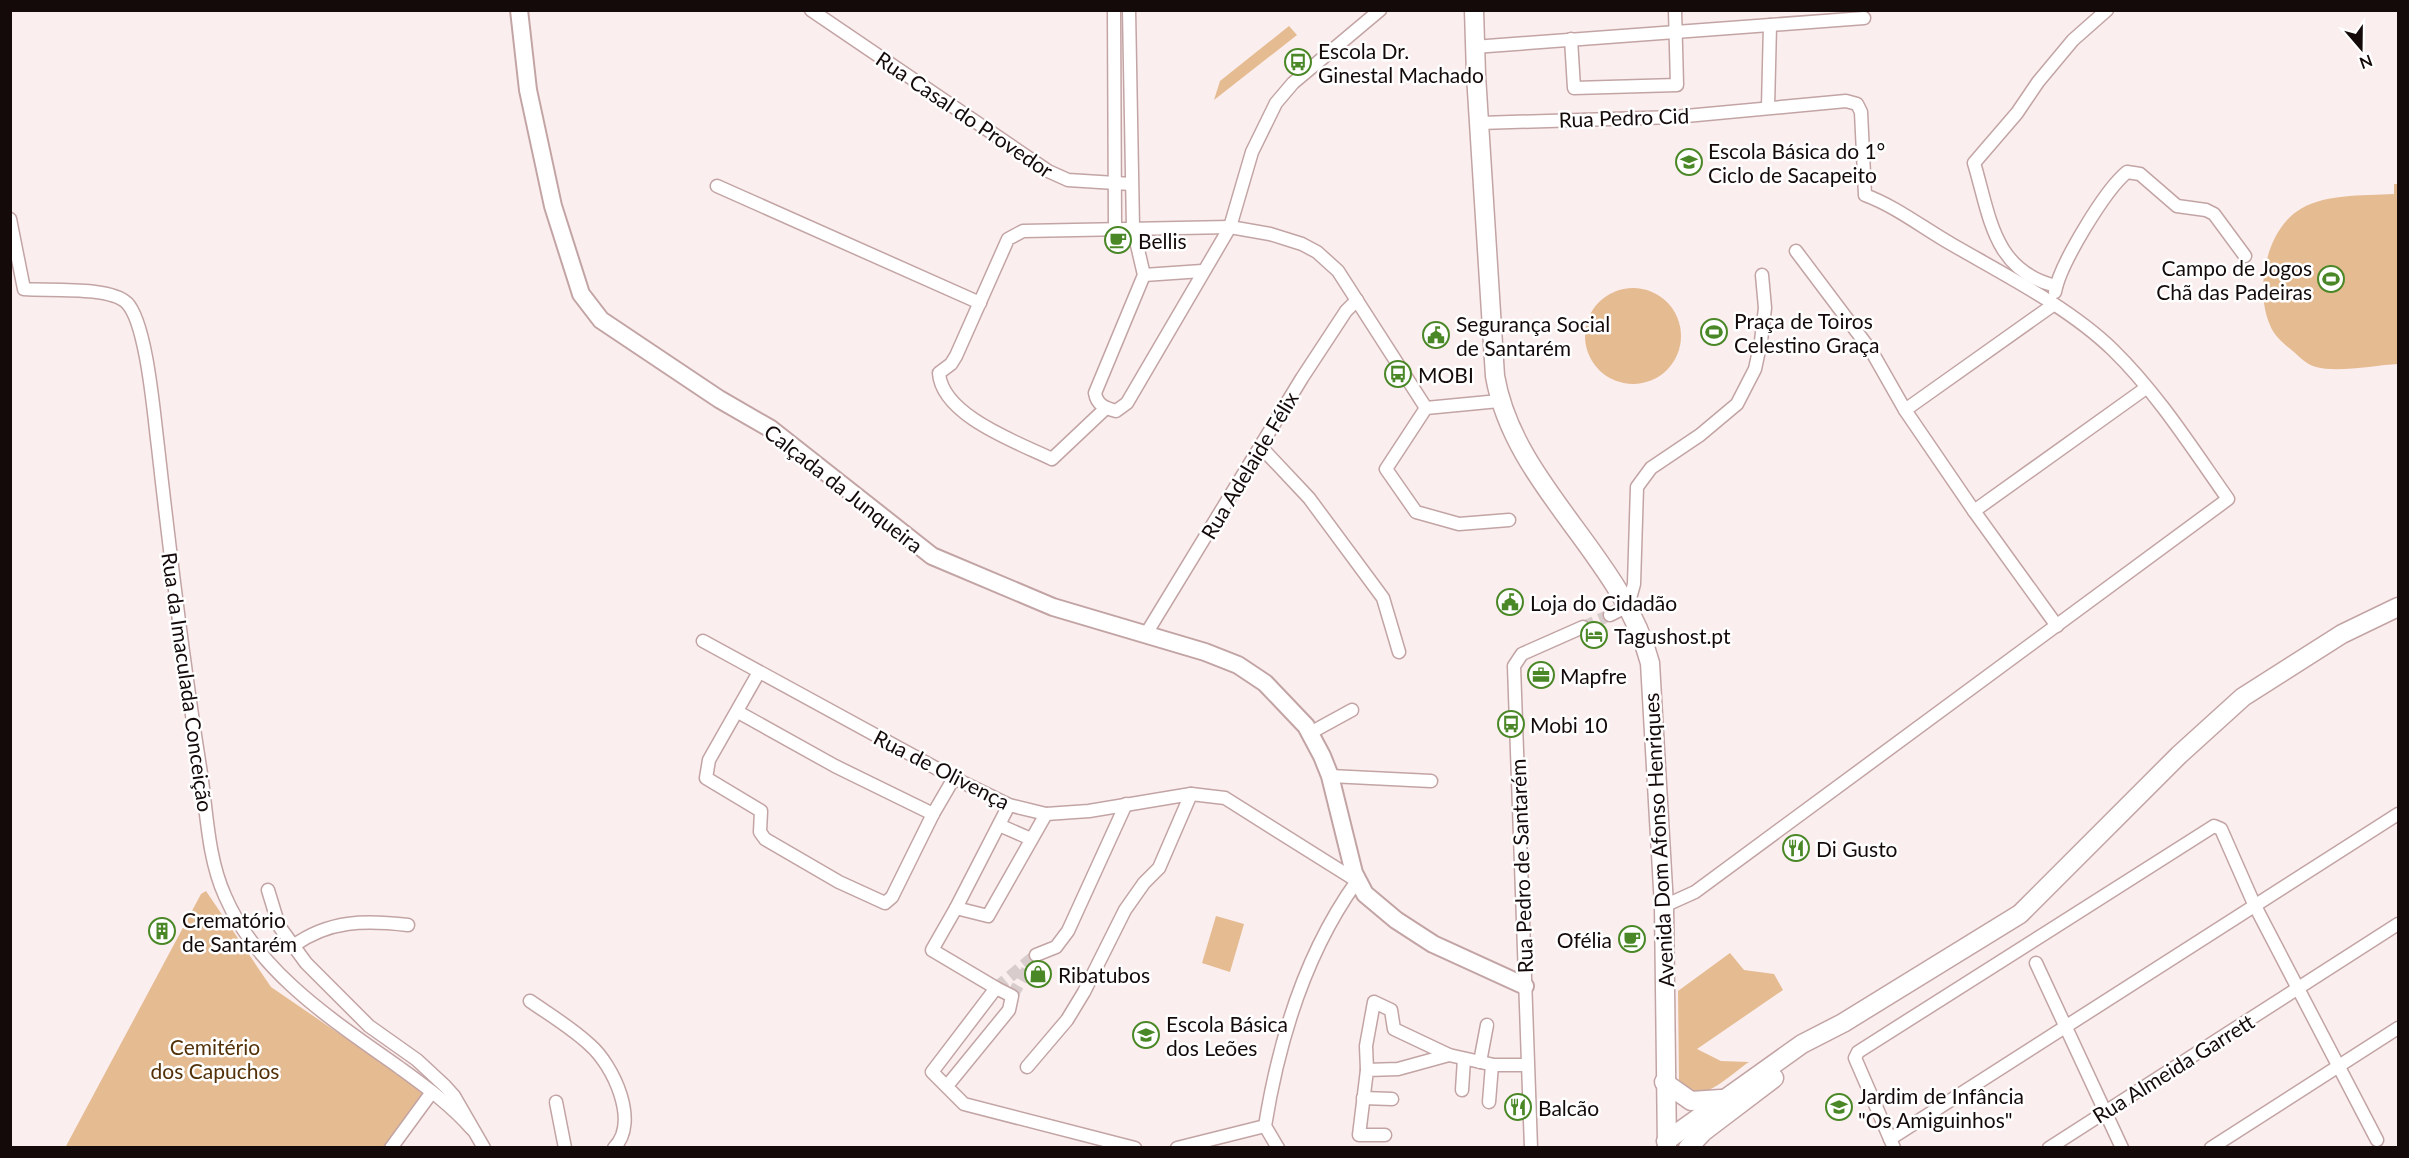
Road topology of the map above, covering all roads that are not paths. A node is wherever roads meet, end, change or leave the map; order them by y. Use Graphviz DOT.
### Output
graph roads {
  1 [pos="519,10"];
  2 [pos="811,10"];
  3 [pos="1114,10"];
  4 [pos="1129,10"];
  5 [pos="1380,10"];
  6 [pos="1474,10"];
  7 [pos="1675,10"];
  8 [pos="2107,10"];
  9 [pos="1864,18"];
  10 [pos="1770,25"];
  11 [pos="1676,32"];
  12 [pos="1570,39"];
  13 [pos="1474,47"];
  14 [pos="1768,107"];
  15 [pos="1480,123"];
  16 [pos="1115,184"];
  17 [pos="1131,184"];
  18 [pos="717,186"];
  19 [pos="10,219"];
  20 [pos="1230,227"];
  21 [pos="1115,228"];
  22 [pos="1133,228"];
  23 [pos="1796,251"];
  24 [pos="2245,256"];
  25 [pos="1202,271"];
  26 [pos="1144,274"];
  27 [pos="1762,275"];
  28 [pos="2056,286"];
  29 [pos="1357,300"];
  30 [pos="980,303"];
  31 [pos="2053,305"];
  32 [pos="2146,388"];
  33 [pos="1499,401"];
  34 [pos="1106,408"];
  35 [pos="1426,408"];
  36 [pos="1905,410"];
  37 [pos="1260,446"];
  38 [pos="1974,511"];
  39 [pos="1509,520"];
  40 [pos="1628,606"];
  41 [pos="2398,607"];
  42 [pos="1611,615"];
  43 [pos="2057,626"];
  44 [pos="1583,627"];
  45 [pos="1146,634"];
  46 [pos="704,641"];
  47 [pos="1399,652"];
  48 [pos="759,672"];
  49 [pos="1352,710"];
  50 [pos="738,712"];
  51 [pos="1310,733"];
  52 [pos="1330,776"];
  53 [pos="954,778"];
  54 [pos="1431,781"];
  55 [pos="1191,794"];
  56 [pos="1126,804"];
  57 [pos="1009,805"];
  58 [pos="933,814"];
  59 [pos="1046,814"];
  60 [pos="2398,814"];
  61 [pos="999,825"];
  62 [pos="1031,839"];
  63 [pos="1357,881"];
  64 [pos="268,890"];
  65 [pos="2254,904"];
  66 [pos="1664,906"];
  67 [pos="956,908"];
  68 [pos="2398,924"];
  69 [pos="408,925"];
  70 [pos="293,946"];
  71 [pos="1036,955"];
  72 [pos="2036,963"];
  73 [pos="1525,986"];
  74 [pos="996,988"];
  75 [pos="2298,989"];
  76 [pos="530,1001"];
  77 [pos="1844,1023"];
  78 [pos="1487,1025"];
  79 [pos="2064,1027"];
  80 [pos="2398,1028"];
  81 [pos="1449,1055"];
  82 [pos="1464,1059"];
  83 [pos="1486,1063"];
  84 [pos="1527,1065"];
  85 [pos="1027,1067"];
  86 [pos="2337,1067"];
  87 [pos="1366,1070"];
  88 [pos="1664,1082"];
  89 [pos="947,1086"];
  90 [pos="1462,1090"];
  91 [pos="432,1092"];
  92 [pos="1726,1097"];
  93 [pos="1363,1098"];
  94 [pos="1392,1099"];
  95 [pos="556,1102"];
  96 [pos="1490,1102"];
  97 [pos="2105,1112"];
  98 [pos="1265,1126"];
  99 [pos="472,1129"];
  100 [pos="1385,1135"];
  101 [pos="2377,1140"];
  102 [pos="1892,1143"];
  103 [pos="1666,1145"];
  104 [pos="391,1148"];
  105 [pos="484,1148"];
  106 [pos="565,1148"];
  107 [pos="614,1148"];
  108 [pos="1135,1148"];
  109 [pos="1177,1148"];
  110 [pos="1278,1148"];
  111 [pos="1531,1148"];
  112 [pos="1688,1148"];
  113 [pos="2049,1148"];
  114 [pos="2122,1148"];
  115 [pos="2211,1148"];
  1 -- 45 [label="street, Calçada da Junqueira"];
  2 -- 16 [label="street, Rua Casal do Provedor"];
  3 -- 16 [label="street"];
  4 -- 17 [label="street"];
  5 -- 20 [label="street"];
  6 -- 13 [label="main road, Avenida Dom Afonso Henriques"];
  7 -- 11 [label="street"];
  8 -- 28 [label="street"];
  9 -- 10 [label="street"];
  10 -- 11 [label="street"];
  10 -- 14 [label="street"];
  11 -- 12 [label="street"];
  11 -- 12 [label="street"];
  12 -- 13 [label="street"];
  13 -- 15 [label="main road, Avenida Dom Afonso Henriques"];
  14 -- 15 [label="street, Rua Pedro Cid"];
  14 -- 31 [label="street, Rua Pedro Cid"];
  15 -- 33 [label="main road, Avenida Dom Afonso Henriques"];
  16 -- 17 [label="street, Rua Casal do Provedor"];
  16 -- 21 [label="street"];
  17 -- 22 [label="street"];
  18 -- 30 [label="street"];
  19 -- 91 [label="street, Rua da Imaculada Conceição"];
  20 -- 22 [label="street"];
  20 -- 25 [label="street"];
  20 -- 29 [label="street"];
  21 -- 22 [label="street"];
  21 -- 30 [label="street"];
  22 -- 26 [label="street"];
  23 -- 36 [label="street"];
  24 -- 28 [label="street"];
  25 -- 26 [label="street"];
  25 -- 34 [label="street"];
  26 -- 34 [label="street"];
  27 -- 40 [label="street"];
  28 -- 31 [label="street"];
  29 -- 35 [label="street"];
  29 -- 37 [label="street, Rua Adelaide Félix"];
  30 -- 34 [label="street"];
  31 -- 32 [label="street"];
  31 -- 36 [label="street"];
  32 -- 38 [label="street"];
  32 -- 43 [label="street"];
  33 -- 35 [label="street"];
  33 -- 40 [label="main road, Avenida Dom Afonso Henriques"];
  35 -- 39 [label="street"];
  36 -- 38 [label="street"];
  37 -- 45 [label="street, Rua Adelaide Félix"];
  37 -- 47 [label="street"];
  38 -- 43 [label="street"];
  40 -- 42 [label="street"];
  40 -- 66 [label="main road, Avenida Dom Afonso Henriques"];
  41 -- 77 [label="main road"];
  43 -- 66 [label="street"];
  44 -- 73 [label="street, Rua Pedro de Santarém"];
  45 -- 51 [label="street, Calçada da Junqueira"];
  46 -- 48 [label="street, Rua de Olivença"];
  48 -- 50 [label="street"];
  48 -- 53 [label="street, Rua de Olivença"];
  49 -- 51 [label="street"];
  50 -- 58 [label="street"];
  50 -- 58 [label="street"];
  51 -- 52 [label="street, Calçada da Junqueira"];
  52 -- 54 [label="street"];
  52 -- 63 [label="street, Calçada da Junqueira"];
  53 -- 57 [label="street, Rua de Olivença"];
  53 -- 58 [label="street"];
  55 -- 56 [label="street, Rua de Olivença"];
  55 -- 63 [label="street, Rua de Olivença"];
  55 -- 85 [label="street"];
  56 -- 59 [label="street, Rua de Olivença"];
  56 -- 71 [label="street"];
  57 -- 59 [label="street, Rua de Olivença"];
  57 -- 61 [label="street"];
  59 -- 62 [label="street"];
  60 -- 65 [label="street"];
  61 -- 62 [label="street"];
  61 -- 67 [label="street"];
  62 -- 67 [label="street"];
  63 -- 73 [label="street"];
  63 -- 98 [label="street"];
  64 -- 70 [label="street"];
  65 -- 75 [label="street"];
  65 -- 79 [label="street"];
  65 -- 102 [label="street"];
  66 -- 88 [label="main road, Avenida Dom Afonso Henriques"];
  67 -- 74 [label="street"];
  68 -- 75 [label="street, Rua Almeida Garrett"];
  69 -- 70 [label="street"];
  70 -- 99 [label="street"];
  72 -- 79 [label="street"];
  73 -- 84 [label="street, Rua Pedro de Santarém"];
  74 -- 89 [label="street"];
  74 -- 89 [label="street"];
  75 -- 86 [label="street"];
  75 -- 97 [label="street, Rua Almeida Garrett"];
  76 -- 107 [label="street"];
  77 -- 92 [label="main road"];
  77 -- 112 [label="main road"];
  78 -- 83 [label="street"];
  79 -- 97 [label="street"];
  79 -- 102 [label="street"];
  80 -- 86 [label="street"];
  81 -- 82 [label="street"];
  81 -- 87 [label="street"];
  81 -- 87 [label="street"];
  82 -- 83 [label="street"];
  82 -- 90 [label="street"];
  83 -- 84 [label="street"];
  83 -- 96 [label="street"];
  84 -- 111 [label="street, Rua Pedro de Santarém"];
  86 -- 101 [label="street"];
  86 -- 115 [label="street"];
  87 -- 93 [label="street"];
  88 -- 92 [label="main road"];
  88 -- 103 [label="main road, Avenida Dom Afonso Henriques"];
  89 -- 108 [label="street"];
  91 -- 99 [label="street, Rua da Imaculada Conceição"];
  91 -- 104 [label="street"];
  92 -- 103 [label="main road"];
  93 -- 94 [label="street"];
  93 -- 100 [label="street"];
  95 -- 106 [label="street"];
  97 -- 113 [label="street, Rua Almeida Garrett"];
  97 -- 114 [label="street"];
  98 -- 109 [label="street"];
  98 -- 110 [label="street"];
  99 -- 105 [label="street"];
}
